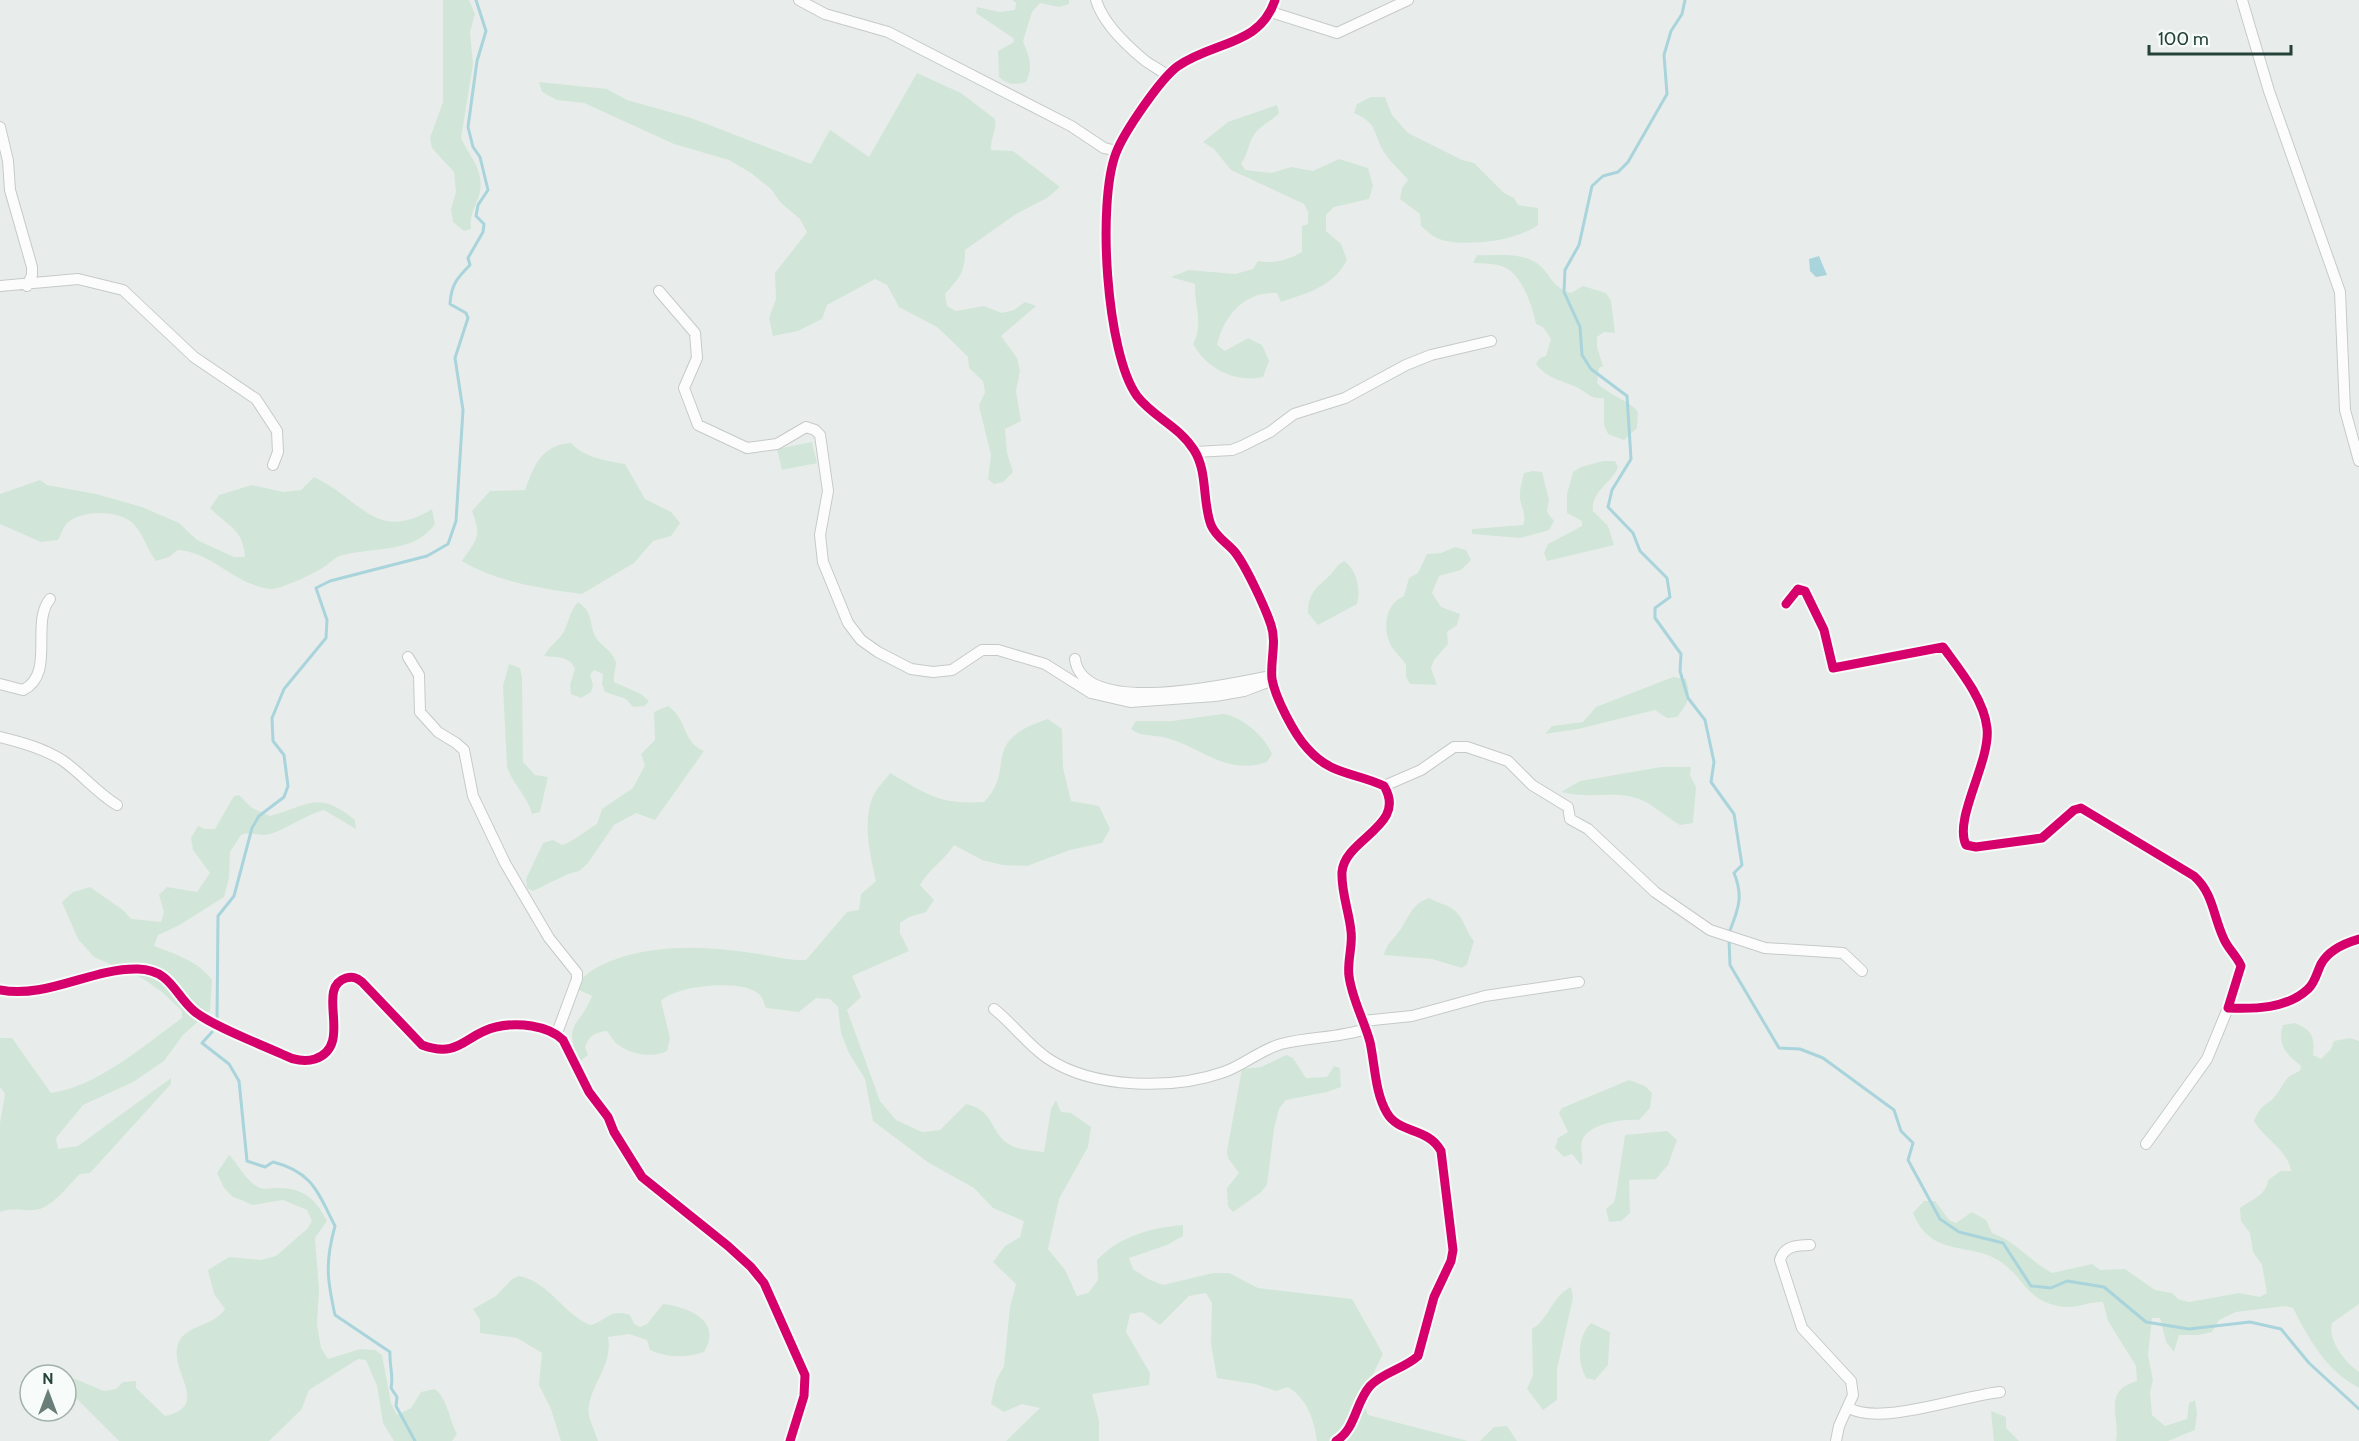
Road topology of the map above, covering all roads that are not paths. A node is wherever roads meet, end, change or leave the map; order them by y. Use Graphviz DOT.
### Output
graph roads {
  1 [pos="799,0"];
  2 [pos="1096,0"];
  3 [pos="1275,0"];
  4 [pos="1408,0"];
  5 [pos="2242,0"];
  6 [pos="1271,12"];
  7 [pos="1167,75"];
  8 [pos="0,127"];
  9 [pos="1117,151"];
  10 [pos="0,286"];
  11 [pos="27,286"];
  12 [pos="659,291"];
  13 [pos="1491,341"];
  14 [pos="1195,452"];
  15 [pos="2359,461"];
  16 [pos="273,465"];
  17 [pos="50,599"];
  18 [pos="1786,604"];
  19 [pos="408,657"];
  20 [pos="1075,659"];
  21 [pos="1273,678"];
  22 [pos="0,684"];
  23 [pos="0,737"];
  24 [pos="1384,786"];
  25 [pos="117,804"];
  26 [pos="2359,939"];
  27 [pos="1862,971"];
  28 [pos="1579,982"];
  29 [pos="0,990"];
  30 [pos="2228,1008"];
  31 [pos="994,1009"];
  32 [pos="1365,1025"];
  33 [pos="557,1033"];
  34 [pos="2146,1144"];
  35 [pos="1810,1245"];
  36 [pos="2000,1392"];
  37 [pos="1849,1408"];
  38 [pos="790,1441"];
  39 [pos="1336,1441"];
  40 [pos="1836,1441"];
  1 -- 9 [label="street"];
  2 -- 7 [label="street"];
  3 -- 6 [label="street"];
  4 -- 6 [label="street"];
  5 -- 15 [label="street"];
  6 -- 7 [label="street"];
  7 -- 9 [label="street"];
  8 -- 11 [label="street"];
  9 -- 14 [label="street"];
  10 -- 11 [label="street"];
  11 -- 16 [label="street"];
  12 -- 21 [label="street"];
  13 -- 14 [label="street"];
  14 -- 21 [label="street"];
  17 -- 22 [label="street"];
  18 -- 30 [label="street"];
  19 -- 33 [label="street"];
  20 -- 21 [label="street"];
  21 -- 24 [label="street"];
  23 -- 25 [label="street"];
  24 -- 27 [label="street"];
  24 -- 32 [label="street"];
  26 -- 30 [label="street"];
  28 -- 32 [label="street"];
  29 -- 33 [label="street"];
  30 -- 34 [label="street"];
  31 -- 32 [label="street"];
  32 -- 39 [label="street"];
  33 -- 38 [label="street"];
  35 -- 37 [label="street"];
  36 -- 37 [label="street"];
  37 -- 40 [label="street"];
}
